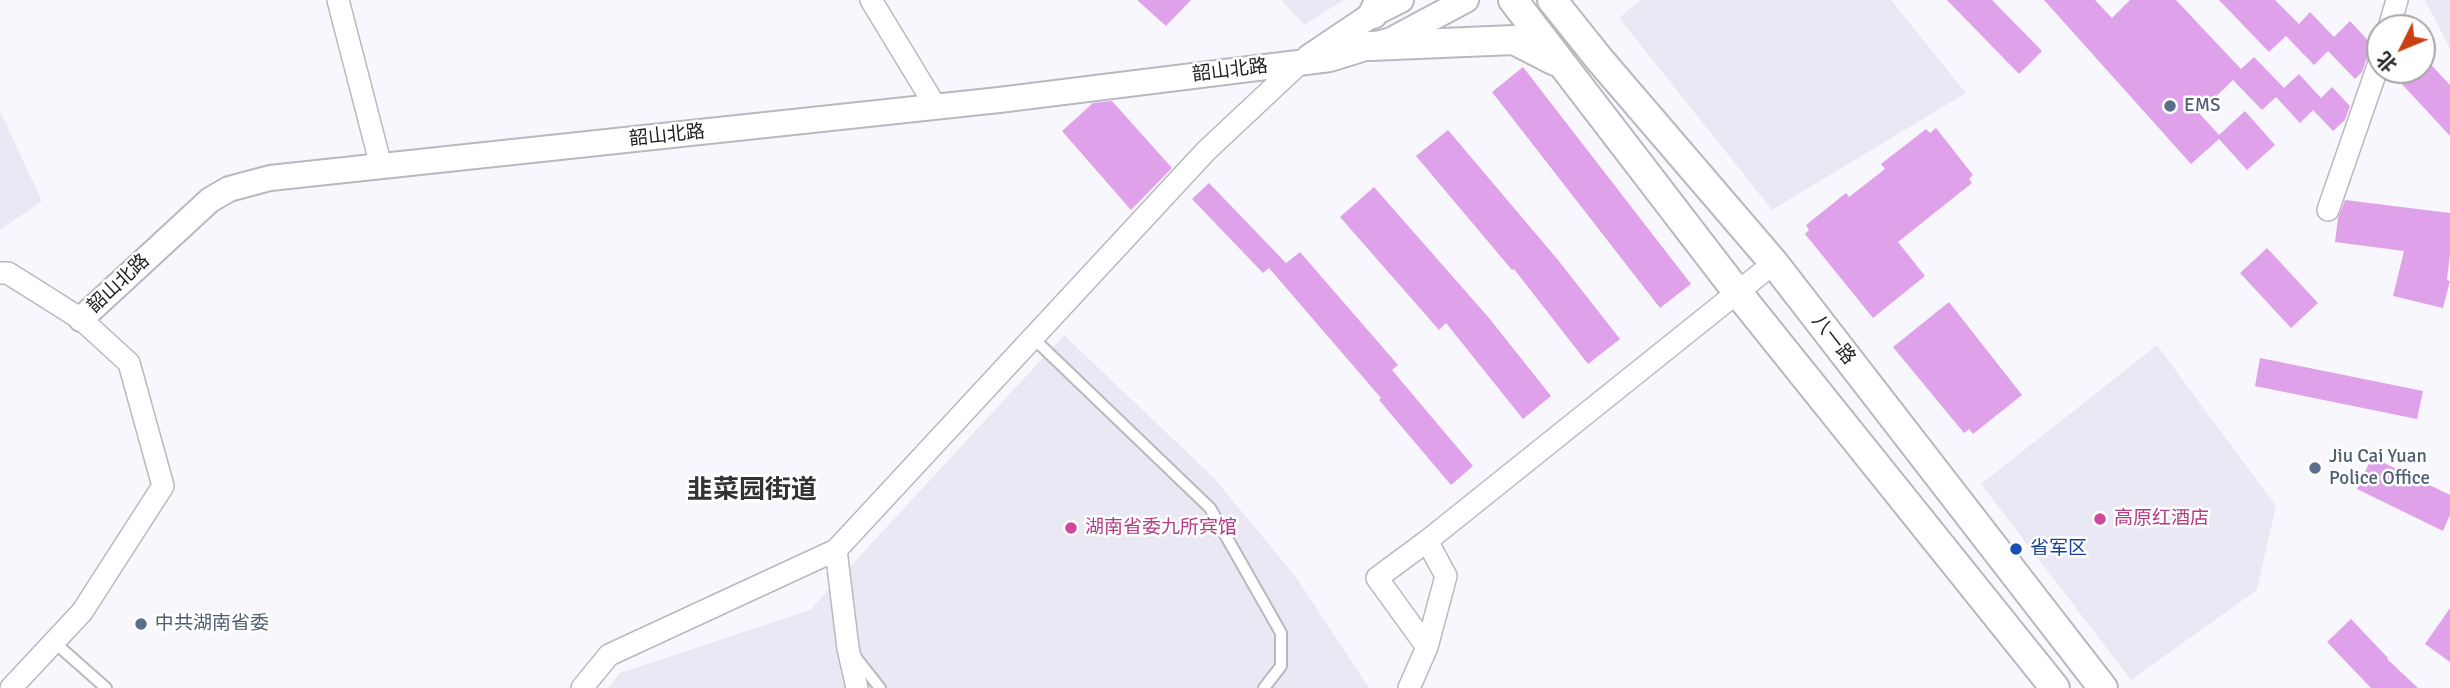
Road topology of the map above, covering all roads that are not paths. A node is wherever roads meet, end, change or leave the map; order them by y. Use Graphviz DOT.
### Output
graph roads {
  1 [pos="338,0"];
  2 [pos="871,0"];
  3 [pos="1401,0"];
  4 [pos="1466,0"];
  5 [pos="1513,0"];
  6 [pos="1552,0"];
  7 [pos="1578,0"];
  8 [pos="1376,7"];
  9 [pos="1370,46"];
  10 [pos="1600,60"];
  11 [pos="1302,61"];
  12 [pos="1563,65"];
  13 [pos="2372,84"];
  14 [pos="936,107"];
  15 [pos="381,166"];
  16 [pos="2328,210"];
  17 [pos="1774,264"];
  18 [pos="0,273"];
  19 [pos="1738,293"];
  20 [pos="81,319"];
  21 [pos="1033,338"];
  22 [pos="1427,541"];
  23 [pos="836,550"];
  24 [pos="54,642"];
  25 [pos="848,648"];
  26 [pos="1427,648"];
  27 [pos="15,687"];
  28 [pos="106,688"];
  29 [pos="582,688"];
  30 [pos="857,688"];
  31 [pos="880,688"];
  32 [pos="1264,688"];
  33 [pos="1409,688"];
  34 [pos="2054,688"];
  35 [pos="2103,688"];
  1 -- 15 [label="street"];
  2 -- 14 [label="street"];
  3 -- 8 [label="street, 韶山北路"];
  4 -- 9 [label="street, 韶山北路"];
  5 -- 12 [label="main road"];
  6 -- 10 [label="main road, 八一路"];
  7 -- 10 [label="main road"];
  8 -- 11 [label="street, 韶山北路"];
  9 -- 11 [label="street, 韶山北路"];
  9 -- 12 [label="main road"];
  10 -- 17 [label="main road, 八一路"];
  11 -- 14 [label="street, 韶山北路"];
  11 -- 21 [label="street"];
  12 -- 19 [label="main road"];
  13 -- 16 [label="street"];
  14 -- 15 [label="street, 韶山北路"];
  15 -- 20 [label="street, 韶山北路"];
  17 -- 19 [label="street"];
  17 -- 35 [label="main road, 八一路"];
  18 -- 20 [label="street"];
  19 -- 22 [label="street"];
  19 -- 34 [label="main road"];
  20 -- 24 [label="street"];
  21 -- 23 [label="street"];
  21 -- 32 [label="lane"];
  22 -- 26 [label="street"];
  22 -- 26 [label="street"];
  23 -- 25 [label="street"];
  23 -- 29 [label="street"];
  24 -- 27 [label="street"];
  24 -- 28 [label="lane"];
  25 -- 30 [label="street"];
  25 -- 31 [label="lane"];
  26 -- 33 [label="street"];
}
